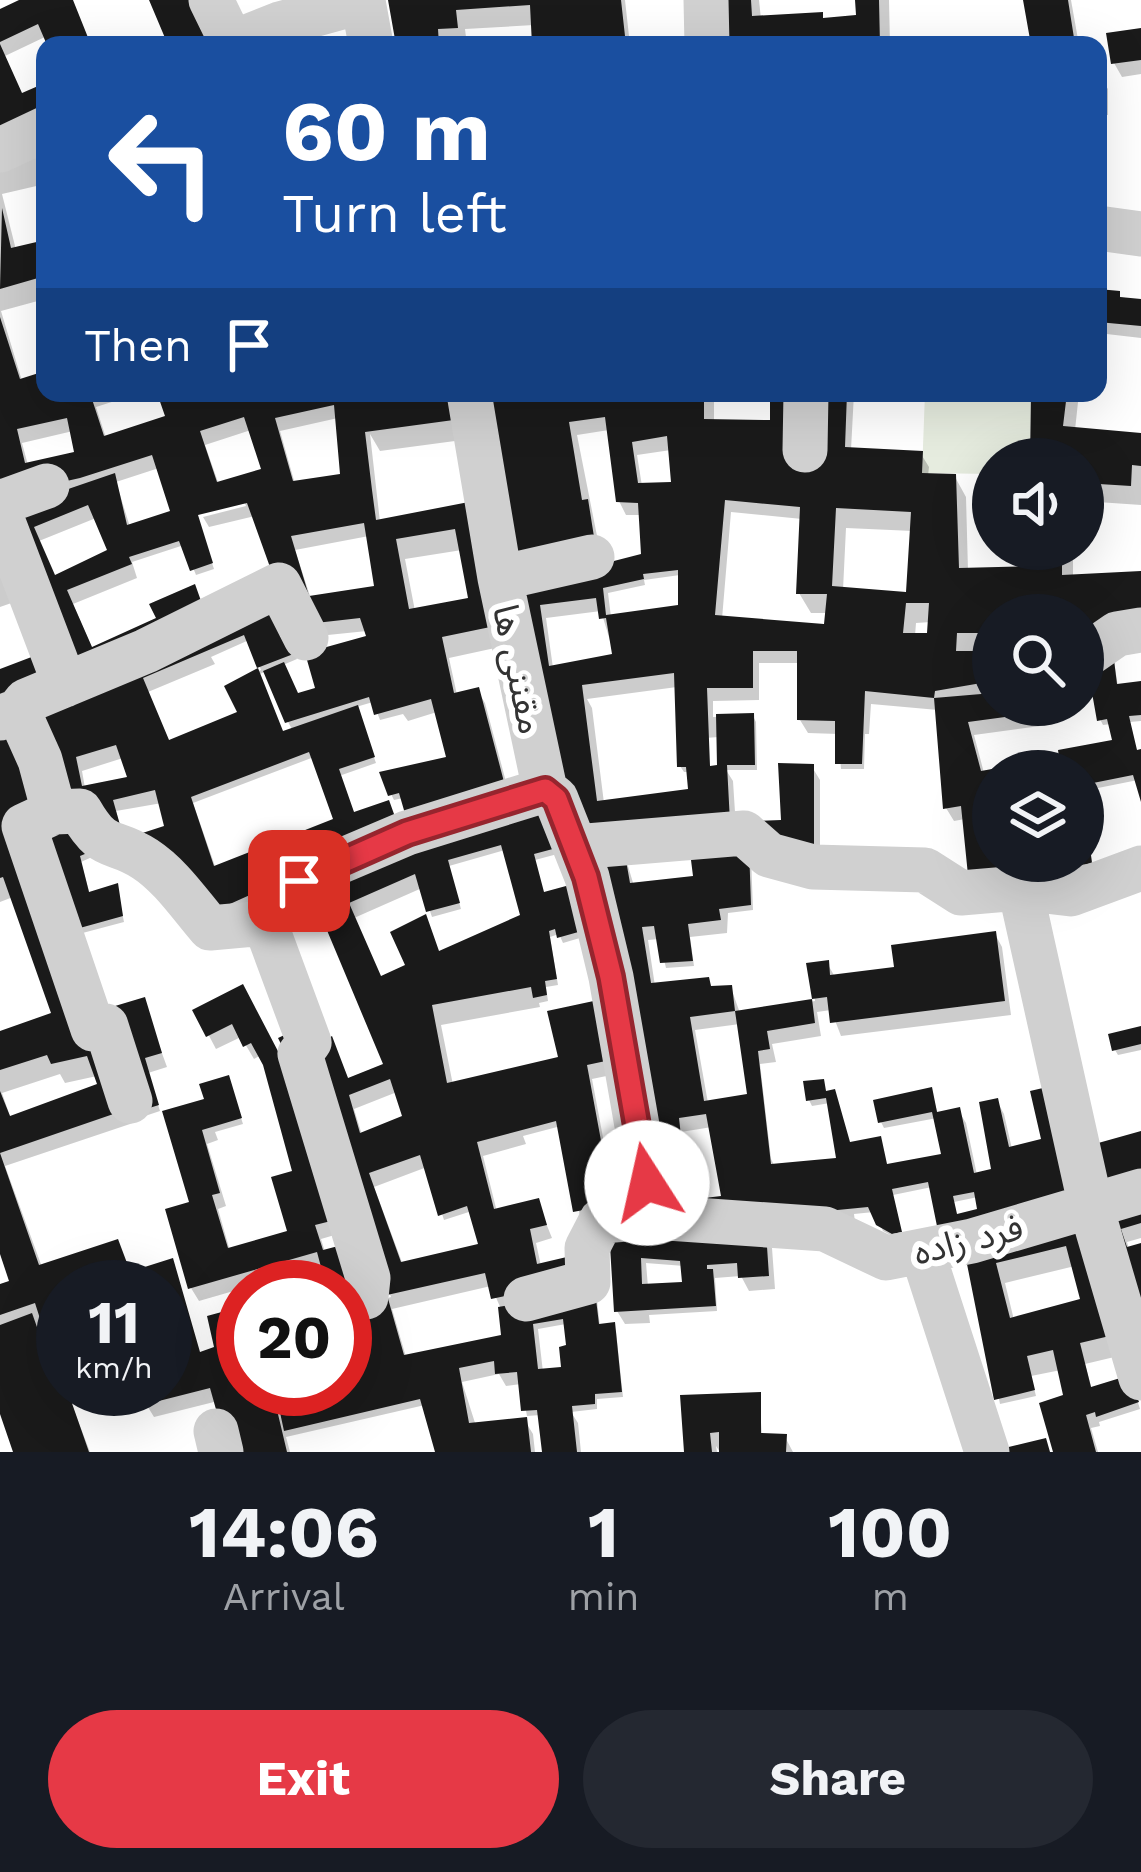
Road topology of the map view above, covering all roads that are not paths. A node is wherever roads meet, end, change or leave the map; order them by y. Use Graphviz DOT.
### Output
graph roads {
  1 [pos="211,0"];
  2 [pos="363,0"];
  3 [pos="706,0"];
  4 [pos="226,36"];
  5 [pos="249,36"];
  6 [pos="369,36"];
  7 [pos="707,36"];
  8 [pos="36,133"];
  9 [pos="0,150"];
  10 [pos="1107,229"];
  11 [pos="1141,234"];
  12 [pos="471,402"];
  13 [pos="806,402"];
  14 [pos="805,450"];
  15 [pos="47,486"];
  16 [pos="0,503"];
  17 [pos="0,514"];
  18 [pos="592,557"];
  19 [pos="500,578"];
  20 [pos="1141,630"];
  21 [pos="306,638"];
  22 [pos="1104,643"];
  23 [pos="64,685"];
  24 [pos="9,714"];
  25 [pos="545,790"];
  26 [pos="54,812"];
  27 [pos="575,847"];
  28 [pos="1141,868"];
  29 [pos="1019,888"];
  30 [pos="265,923"];
  31 [pos="130,1101"];
  32 [pos="1141,1191"];
  33 [pos="1090,1207"];
  34 [pos="653,1217"];
  35 [pos="922,1251"];
  36 [pos="363,1260"];
  37 [pos="526,1299"];
  38 [pos="1141,1378"];
  39 [pos="987,1452"];
  1 -- 4 [label="lane"];
  2 -- 5 [label="lane"];
  2 -- 6 [label="lane"];
  3 -- 7 [label="lane"];
  8 -- 9 [label="lane"];
  10 -- 11 [label="lane"];
  12 -- 19 [label="lane, مقننی ها"];
  13 -- 14 [label="lane"];
  15 -- 16 [label="lane"];
  17 -- 23 [label="lane"];
  18 -- 19 [label="lane"];
  19 -- 25 [label="lane, مقننی ها"];
  20 -- 22 [label="lane"];
  21 -- 23 [label="lane"];
  23 -- 24 [label="lane"];
  24 -- 26 [label="lane"];
  25 -- 27 [label="lane, مقننی ها"];
  25 -- 30 [label="lane"];
  26 -- 30 [label="lane"];
  26 -- 31 [label="lane"];
  27 -- 29 [label="lane"];
  27 -- 34 [label="lane, مقننی ها"];
  28 -- 29 [label="lane"];
  29 -- 33 [label="lane"];
  30 -- 36 [label="lane"];
  32 -- 33 [label="lane, فرد زاده"];
  33 -- 35 [label="lane, فرد زاده"];
  33 -- 38 [label="lane"];
  34 -- 35 [label="lane, فرد زاده"];
  34 -- 37 [label="lane, فرد زاده"];
  35 -- 39 [label="lane"];
}
